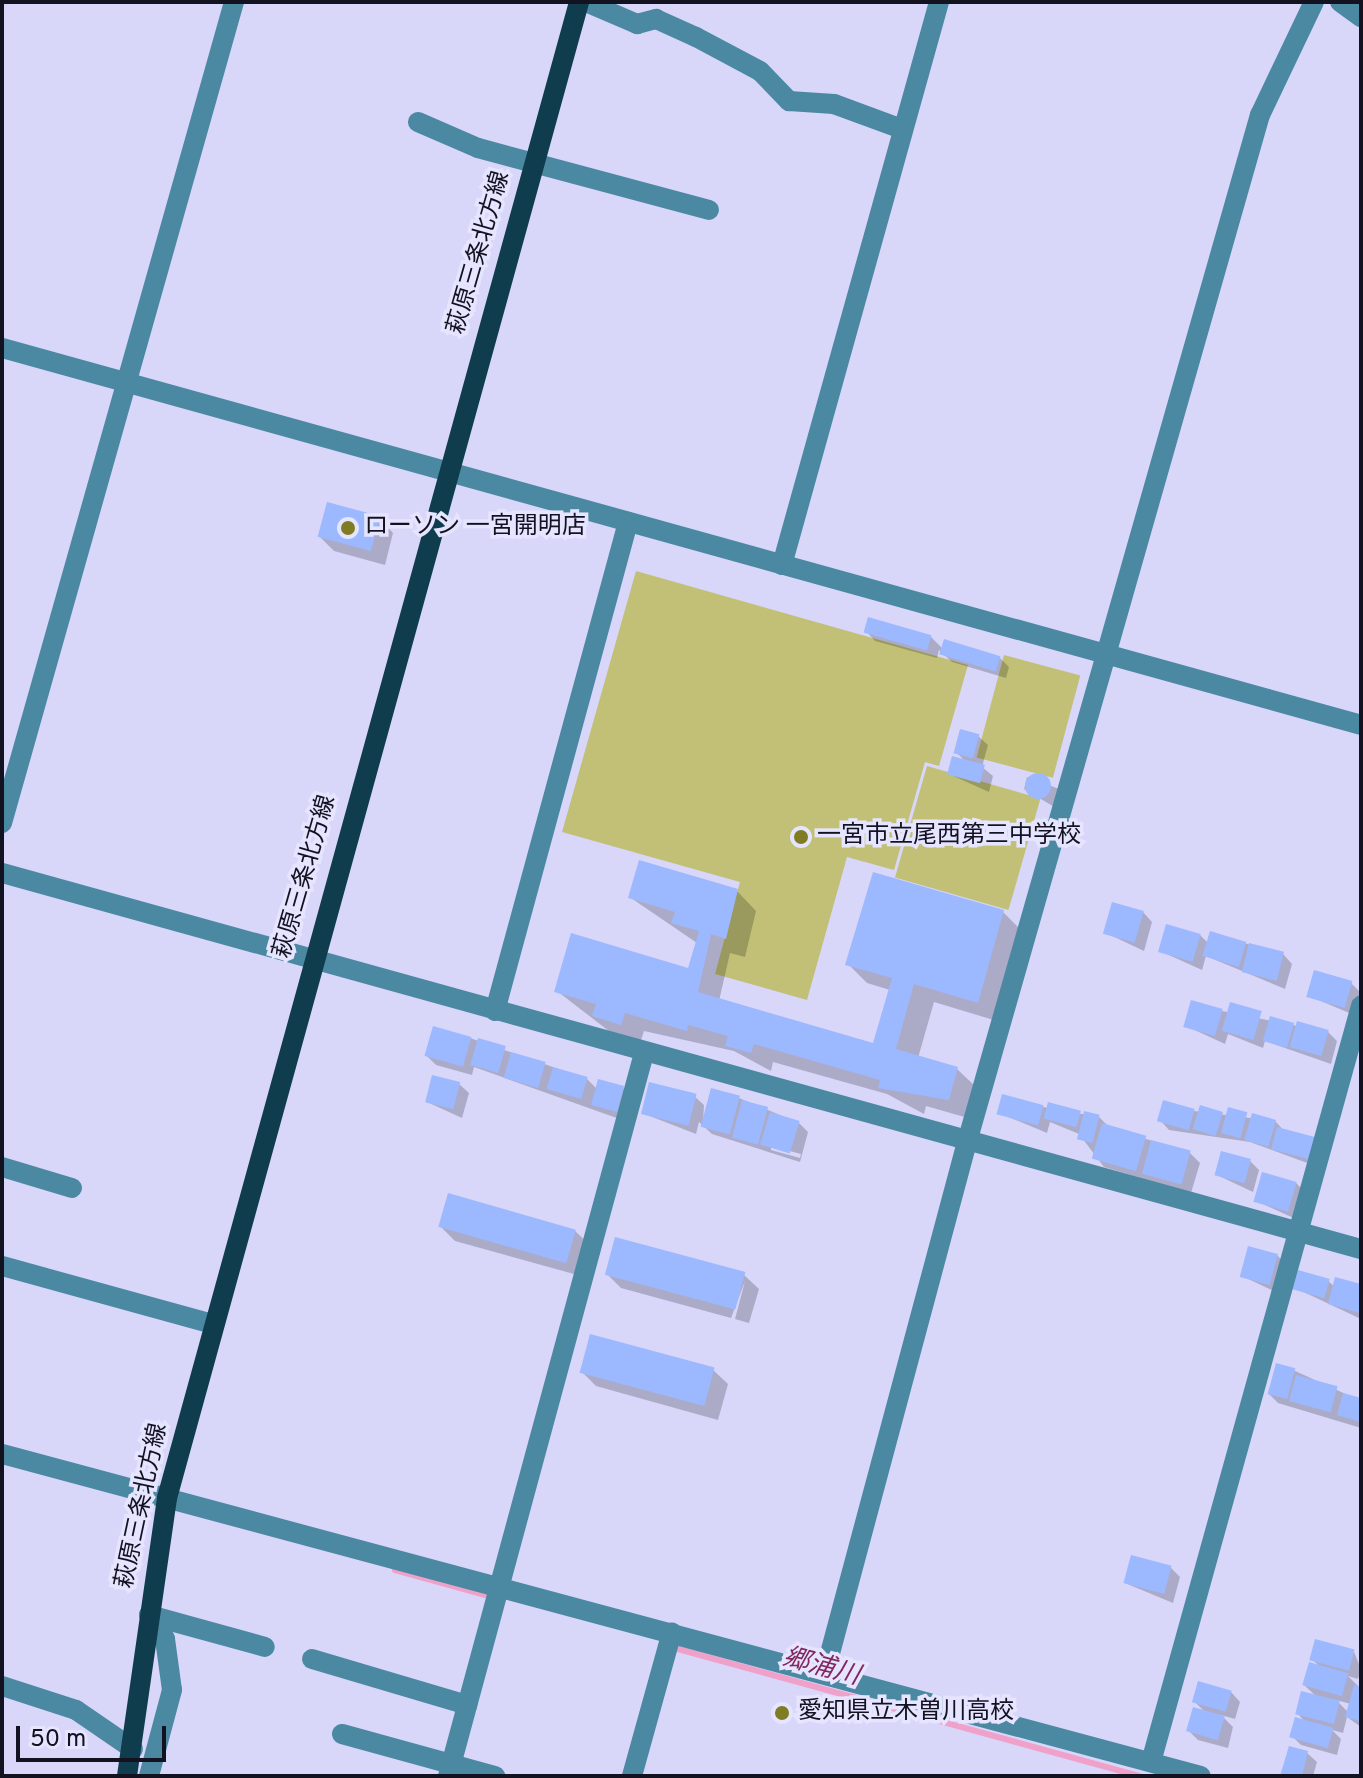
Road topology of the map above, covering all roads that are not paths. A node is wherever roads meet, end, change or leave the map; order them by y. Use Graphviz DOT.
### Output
graph roads {
  1 [pos="234,2"];
  2 [pos="579,2"];
  3 [pos="586,2"];
  4 [pos="939,2"];
  5 [pos="1314,2"];
  6 [pos="1340,2"];
  7 [pos="1361,17"];
  8 [pos="418,122"];
  9 [pos="902,129"];
  10 [pos="533,163"];
  11 [pos="709,210"];
  12 [pos="2,348"];
  13 [pos="124,382"];
  14 [pos="446,471"];
  15 [pos="628,522"];
  16 [pos="782,565"];
  17 [pos="1104,654"];
  18 [pos="1361,725"];
  19 [pos="2,823"];
  20 [pos="2,873"];
  21 [pos="310,957"];
  22 [pos="1361,1006"];
  23 [pos="495,1011"];
  24 [pos="644,1053"];
  25 [pos="967,1142"];
  26 [pos="2,1167"];
  27 [pos="72,1188"];
  28 [pos="1299,1231"];
  29 [pos="1361,1249"];
  30 [pos="2,1266"];
  31 [pos="213,1324"];
  32 [pos="2,1454"];
  33 [pos="167,1498"];
  34 [pos="500,1586"];
  35 [pos="149,1615"];
  36 [pos="672,1632"];
  37 [pos="265,1647"];
  38 [pos="312,1659"];
  39 [pos="825,1672"];
  40 [pos="2,1686"];
  41 [pos="467,1705"];
  42 [pos="342,1734"];
  43 [pos="133,1749"];
  44 [pos="1151,1762"];
  45 [pos="450,1770"];
  46 [pos="127,1776"];
  47 [pos="149,1776"];
  48 [pos="495,1776"];
  49 [pos="632,1776"];
  50 [pos="1201,1776"];
  1 -- 13 [label="street"];
  2 -- 10 [label="main road, 萩原三条北方線"];
  3 -- 9 [label="street"];
  4 -- 9 [label="street"];
  5 -- 17 [label="street"];
  6 -- 7 [label="street"];
  8 -- 10 [label="street"];
  9 -- 16 [label="street"];
  10 -- 11 [label="street"];
  10 -- 14 [label="main road, 萩原三条北方線"];
  12 -- 13 [label="street"];
  13 -- 14 [label="street"];
  13 -- 19 [label="street"];
  14 -- 15 [label="street"];
  14 -- 21 [label="main road, 萩原三条北方線"];
  15 -- 16 [label="street"];
  15 -- 23 [label="street"];
  16 -- 17 [label="street"];
  17 -- 18 [label="street"];
  17 -- 25 [label="street"];
  20 -- 21 [label="street"];
  21 -- 23 [label="street"];
  21 -- 31 [label="main road, 萩原三条北方線"];
  22 -- 28 [label="street"];
  23 -- 24 [label="street"];
  24 -- 25 [label="street"];
  24 -- 34 [label="street"];
  25 -- 28 [label="street"];
  25 -- 39 [label="street"];
  26 -- 27 [label="street"];
  28 -- 29 [label="street"];
  28 -- 44 [label="street"];
  30 -- 31 [label="street"];
  31 -- 33 [label="main road, 萩原三条北方線"];
  32 -- 33 [label="street"];
  33 -- 34 [label="street"];
  33 -- 35 [label="main road, 萩原三条北方線"];
  34 -- 36 [label="street"];
  34 -- 41 [label="street"];
  35 -- 37 [label="street"];
  35 -- 43 [label="main road, 萩原三条北方線"];
  35 -- 47 [label="street"];
  36 -- 39 [label="street"];
  36 -- 49 [label="street"];
  38 -- 41 [label="street"];
  39 -- 44 [label="street"];
  40 -- 43 [label="street"];
  41 -- 45 [label="street"];
  42 -- 45 [label="street"];
  43 -- 46 [label="main road, 萩原三条北方線"];
  44 -- 50 [label="street"];
  45 -- 48 [label="street"];
}
